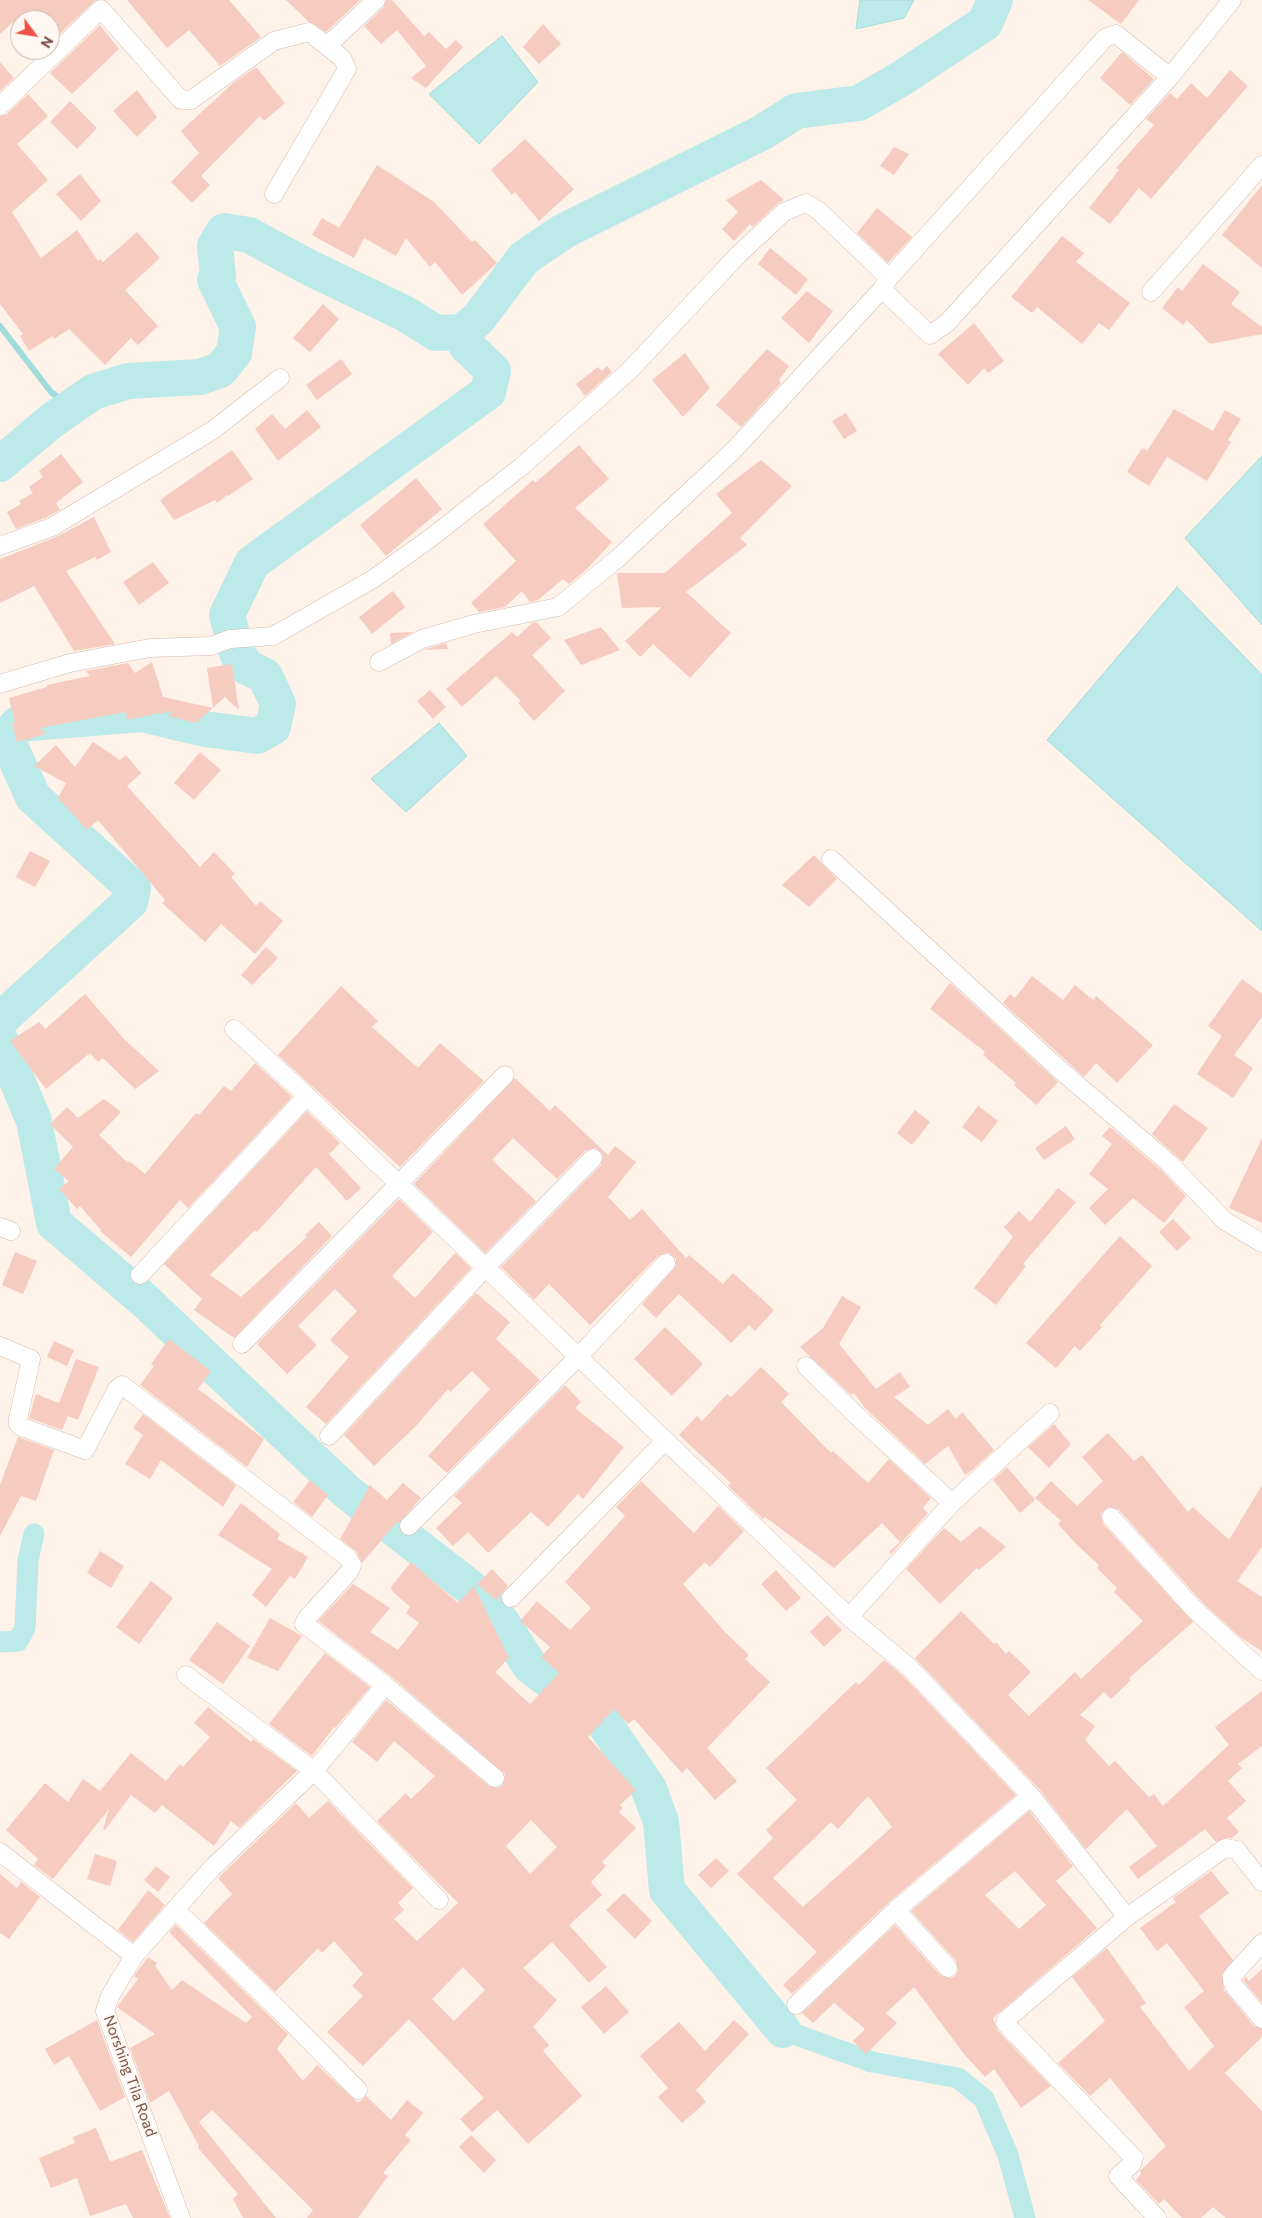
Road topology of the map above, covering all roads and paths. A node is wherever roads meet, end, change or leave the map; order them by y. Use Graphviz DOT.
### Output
graph roads {
  1 [pos="376,0"];
  2 [pos="1232,0"];
  3 [pos="98,4"];
  4 [pos="327,46"];
  5 [pos="1170,77"];
  6 [pos="0,106"];
  7 [pos="1262,165"];
  8 [pos="274,194"];
  9 [pos="885,284"];
  10 [pos="1151,292"];
  11 [pos="280,378"];
  12 [pos="0,546"];
  13 [pos="379,662"];
  14 [pos="0,684"];
  15 [pos="831,859"];
  16 [pos="234,1029"];
  17 [pos="506,1075"];
  18 [pos="308,1096"];
  19 [pos="593,1158"];
  20 [pos="398,1183"];
  21 [pos="1262,1243"];
  22 [pos="666,1263"];
  23 [pos="485,1268"];
  24 [pos="140,1275"];
  25 [pos="242,1344"];
  26 [pos="0,1346"];
  27 [pos="578,1357"];
  28 [pos="806,1366"];
  29 [pos="1050,1413"];
  30 [pos="329,1436"];
  31 [pos="665,1441"];
  32 [pos="952,1503"];
  33 [pos="1111,1517"];
  34 [pos="409,1526"];
  35 [pos="511,1598"];
  36 [pos="849,1617"];
  37 [pos="1262,1671"];
  38 [pos="186,1675"];
  39 [pos="385,1685"];
  40 [pos="314,1771"];
  41 [pos="495,1778"];
  42 [pos="1031,1796"];
  43 [pos="0,1852"];
  44 [pos="1262,1882"];
  45 [pos="439,1900"];
  46 [pos="175,1909"];
  47 [pos="896,1910"];
  48 [pos="1127,1917"];
  49 [pos="1262,1943"];
  50 [pos="134,1956"];
  51 [pos="948,1968"];
  52 [pos="796,2005"];
  53 [pos="1262,2019"];
  54 [pos="358,2090"];
  55 [pos="181,2218"];
  56 [pos="1157,2218"];
  1 -- 4 [label="street"];
  2 -- 5 [label="street"];
  3 -- 4 [label="street"];
  3 -- 6 [label="street"];
  4 -- 8 [label="street"];
  5 -- 9 [label="street"];
  5 -- 9 [label="street"];
  7 -- 10 [label="street"];
  9 -- 13 [label="street"];
  9 -- 14 [label="street"];
  11 -- 12 [label="street"];
  15 -- 21 [label="street"];
  16 -- 18 [label="street"];
  17 -- 20 [label="street"];
  18 -- 20 [label="street"];
  18 -- 24 [label="street"];
  19 -- 23 [label="street"];
  20 -- 23 [label="street"];
  20 -- 25 [label="street"];
  22 -- 27 [label="street"];
  23 -- 27 [label="street"];
  23 -- 30 [label="street"];
  26 -- 39 [label="street"];
  27 -- 31 [label="street"];
  27 -- 34 [label="street"];
  28 -- 32 [label="street"];
  29 -- 32 [label="street"];
  31 -- 35 [label="street"];
  31 -- 36 [label="street"];
  32 -- 36 [label="street"];
  33 -- 37 [label="street"];
  36 -- 42 [label="street"];
  38 -- 40 [label="street"];
  39 -- 40 [label="street, Norshing Tila Road"];
  39 -- 41 [label="street"];
  40 -- 45 [label="street"];
  40 -- 46 [label="street, Norshing Tila Road"];
  42 -- 47 [label="street"];
  42 -- 48 [label="street"];
  43 -- 50 [label="street"];
  44 -- 48 [label="street"];
  46 -- 50 [label="street, Norshing Tila Road"];
  46 -- 54 [label="street"];
  47 -- 51 [label="street"];
  47 -- 52 [label="street"];
  48 -- 56 [label="street"];
  49 -- 53 [label="street"];
  50 -- 55 [label="street, Norshing Tila Road"];
}
